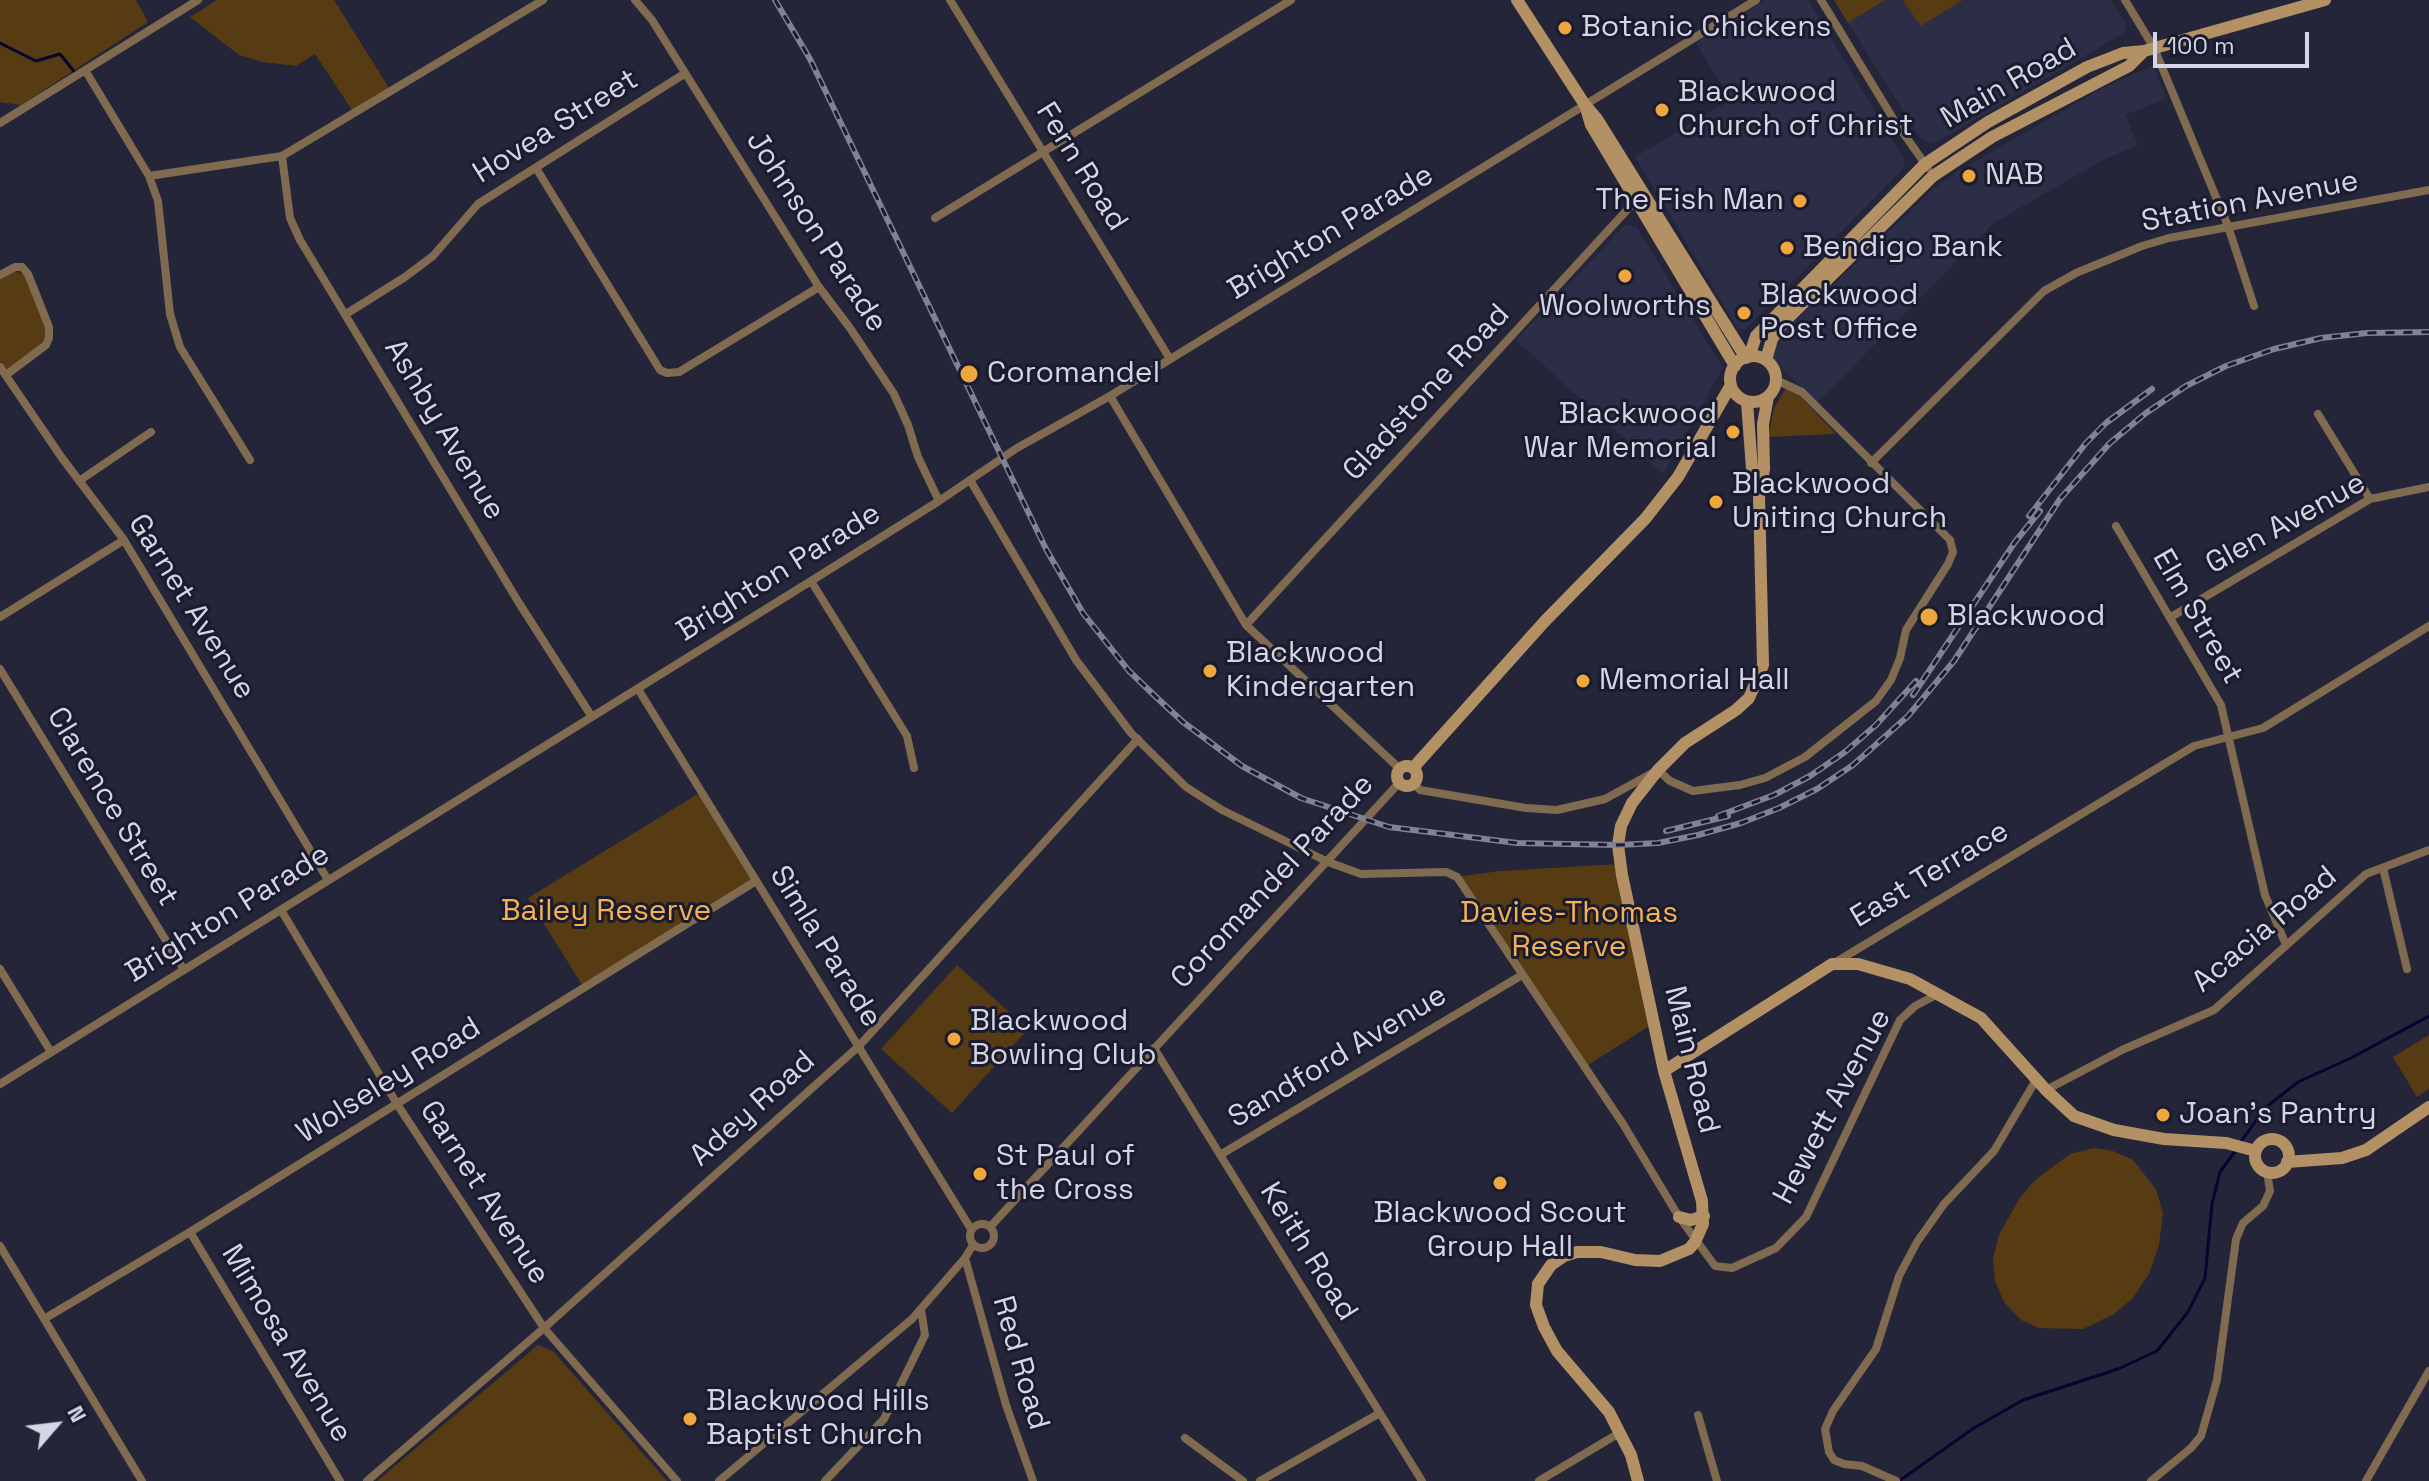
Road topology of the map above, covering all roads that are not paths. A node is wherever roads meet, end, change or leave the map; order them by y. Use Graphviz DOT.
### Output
graph roads {
  1 [pos="198,0"];
  2 [pos="543,0"];
  3 [pos="635,0"];
  4 [pos="950,0"];
  5 [pos="1291,0"];
  6 [pos="1517,0"];
  7 [pos="1756,0"];
  8 [pos="1821,0"];
  9 [pos="2125,0"];
  10 [pos="2325,0"];
  11 [pos="2149,50"];
  12 [pos="85,70"];
  13 [pos="684,74"];
  14 [pos="1585,105"];
  15 [pos="1,119"];
  16 [pos="1044,153"];
  17 [pos="282,156"];
  18 [pos="1925,164"];
  19 [pos="536,168"];
  20 [pos="149,176"];
  21 [pos="1933,176"];
  22 [pos="2429,190"];
  23 [pos="1639,196"];
  24 [pos="935,218"];
  25 [pos="2228,226"];
  26 [pos="0,275"];
  27 [pos="819,287"];
  28 [pos="2254,306"];
  29 [pos="346,314"];
  30 [pos="1727,329"];
  31 [pos="1756,336"];
  32 [pos="1748,357"];
  33 [pos="1170,359"];
  34 [pos="1766,360"];
  35 [pos="1735,366"];
  36 [pos="0,367"];
  37 [pos="6,375"];
  38 [pos="1776,380"];
  39 [pos="1731,385"];
  40 [pos="1110,396"];
  41 [pos="1768,397"];
  42 [pos="1746,401"];
  43 [pos="1715,413"];
  44 [pos="2318,414"];
  45 [pos="151,432"];
  46 [pos="250,460"];
  47 [pos="1871,463"];
  48 [pos="970,480"];
  49 [pos="79,481"];
  50 [pos="2429,487"];
  51 [pos="1759,495"];
  52 [pos="2370,499"];
  53 [pos="939,501"];
  54 [pos="2116,526"];
  55 [pos="124,540"];
  56 [pos="811,581"];
  57 [pos="0,617"];
  58 [pos="2171,617"];
  59 [pos="1246,625"];
  60 [pos="2429,626"];
  61 [pos="0,669"];
  62 [pos="638,689"];
  63 [pos="592,717"];
  64 [pos="2229,736"];
  65 [pos="1138,739"];
  66 [pos="914,768"];
  67 [pos="1406,769"];
  68 [pos="1658,770"];
  69 [pos="1399,783"];
  70 [pos="1414,784"];
  71 [pos="2429,850"];
  72 [pos="1328,862"];
  73 [pos="2383,868"];
  74 [pos="328,880"];
  75 [pos="756,881"];
  76 [pos="281,910"];
  77 [pos="2286,945"];
  78 [pos="1832,964"];
  79 [pos="0,969"];
  80 [pos="2407,969"];
  81 [pos="184,970"];
  82 [pos="1522,975"];
  83 [pos="1938,994"];
  84 [pos="859,1046"];
  85 [pos="1154,1048"];
  86 [pos="51,1052"];
  87 [pos="1664,1071"];
  88 [pos="2036,1080"];
  89 [pos="0,1084"];
  90 [pos="2046,1090"];
  91 [pos="397,1104"];
  92 [pos="2429,1107"];
  93 [pos="2250,1150"];
  94 [pos="1220,1155"];
  95 [pos="2287,1162"];
  96 [pos="2267,1172"];
  97 [pos="1704,1216"];
  98 [pos="1679,1217"];
  99 [pos="990,1227"];
  100 [pos="971,1229"];
  101 [pos="190,1232"];
  102 [pos="1695,1242"];
  103 [pos="973,1245"];
  104 [pos="0,1246"];
  105 [pos="965,1258"];
  106 [pos="921,1309"];
  107 [pos="44,1319"];
  108 [pos="912,1319"];
  109 [pos="924,1325"];
  110 [pos="544,1328"];
  111 [pos="2429,1371"];
  112 [pos="1380,1413"];
  113 [pos="1698,1415"];
  114 [pos="1621,1432"];
  115 [pos="1185,1438"];
  116 [pos="1894,1480"];
  117 [pos="142,1481"];
  118 [pos="340,1481"];
  119 [pos="367,1481"];
  120 [pos="677,1481"];
  121 [pos="719,1481"];
  122 [pos="825,1481"];
  123 [pos="1033,1481"];
  124 [pos="1243,1481"];
  125 [pos="1260,1481"];
  126 [pos="1422,1481"];
  127 [pos="1539,1481"];
  128 [pos="1638,1481"];
  129 [pos="1717,1481"];
  130 [pos="2151,1481"];
  131 [pos="2366,1481"];
  1 -- 12 [label="street"];
  2 -- 17 [label="street"];
  3 -- 13 [label="street, Johnson Parade"];
  4 -- 16 [label="street, Fern Road"];
  5 -- 16 [label="street"];
  6 -- 14 [label="main road"];
  7 -- 14 [label="street, Brighton Parade"];
  8 -- 18 [label="street"];
  9 -- 11 [label="street"];
  10 -- 11 [label="main road, Main Road"];
  11 -- 18 [label="main road, Main Road"];
  11 -- 21 [label="main road, Main Road"];
  11 -- 25 [label="street"];
  12 -- 15 [label="street"];
  12 -- 20 [label="street"];
  13 -- 19 [label="street, Hovea Street"];
  13 -- 27 [label="street, Johnson Parade"];
  14 -- 23 [label="main road"];
  14 -- 33 [label="street, Brighton Parade"];
  16 -- 24 [label="street"];
  16 -- 33 [label="street, Fern Road"];
  17 -- 20 [label="street"];
  17 -- 29 [label="street, Ashby Avenue"];
  18 -- 21 [label="street"];
  18 -- 31 [label="main road, Main Road"];
  19 -- 27 [label="street"];
  19 -- 29 [label="street, Hovea Street"];
  20 -- 46 [label="street"];
  21 -- 34 [label="main road, Main Road"];
  22 -- 25 [label="street, Station Avenue"];
  23 -- 30 [label="main road"];
  23 -- 35 [label="main road"];
  23 -- 59 [label="street, Gladstone Road"];
  25 -- 28 [label="street"];
  25 -- 47 [label="street, Station Avenue"];
  26 -- 37 [label="street"];
  27 -- 53 [label="street, Johnson Parade"];
  29 -- 63 [label="street, Ashby Avenue"];
  30 -- 31 [label="main road"];
  30 -- 32 [label="main road"];
  31 -- 32 [label="main road, Main Road"];
  32 -- 34 [label="main road"];
  32 -- 35 [label="main road"];
  33 -- 40 [label="street, Brighton Parade"];
  34 -- 38 [label="main road"];
  35 -- 39 [label="main road"];
  36 -- 37 [label="street, Garnet Avenue"];
  37 -- 49 [label="street, Garnet Avenue"];
  38 -- 41 [label="main road"];
  38 -- 47 [label="street"];
  39 -- 42 [label="main road"];
  39 -- 43 [label="main road, Coromandel Parade"];
  40 -- 48 [label="street, Brighton Parade"];
  40 -- 59 [label="street"];
  41 -- 42 [label="main road"];
  41 -- 51 [label="main road, Main Road"];
  42 -- 43 [label="main road"];
  42 -- 51 [label="main road, Main Road"];
  43 -- 67 [label="main road, Coromandel Parade"];
  44 -- 52 [label="street"];
  45 -- 49 [label="street"];
  47 -- 68 [label="street"];
  48 -- 53 [label="street, Brighton Parade"];
  48 -- 65 [label="street"];
  49 -- 55 [label="street, Garnet Avenue"];
  50 -- 52 [label="street, Glen Avenue"];
  51 -- 68 [label="main road, Main Road"];
  52 -- 58 [label="street, Glen Avenue"];
  53 -- 56 [label="street, Brighton Parade"];
  54 -- 58 [label="street, Elm Street"];
  55 -- 57 [label="street"];
  55 -- 74 [label="street, Garnet Avenue"];
  56 -- 62 [label="street, Brighton Parade"];
  56 -- 66 [label="street"];
  58 -- 64 [label="street, Elm Street"];
  59 -- 67 [label="street"];
  60 -- 64 [label="street, East Terrace"];
  61 -- 81 [label="street, Clarence Street"];
  62 -- 63 [label="street, Brighton Parade"];
  62 -- 75 [label="street, Simla Parade"];
  63 -- 74 [label="street, Brighton Parade"];
  64 -- 77 [label="street, Elm Street"];
  64 -- 78 [label="street, East Terrace"];
  65 -- 72 [label="street"];
  65 -- 84 [label="street, Adey Road"];
  67 -- 69 [label="main road"];
  67 -- 70 [label="main road"];
  68 -- 70 [label="street"];
  68 -- 87 [label="main road, Main Road"];
  69 -- 70 [label="main road"];
  69 -- 72 [label="street, Coromandel Parade"];
  71 -- 73 [label="street, Acacia Road"];
  72 -- 82 [label="street, Hewett Avenue"];
  72 -- 85 [label="street, Coromandel Parade"];
  73 -- 77 [label="street, Acacia Road"];
  73 -- 80 [label="street"];
  74 -- 76 [label="street, Brighton Parade"];
  75 -- 84 [label="street, Simla Parade"];
  75 -- 91 [label="street, Wolseley Road"];
  76 -- 81 [label="street, Brighton Parade"];
  76 -- 91 [label="street, Garnet Avenue"];
  77 -- 90 [label="street, Acacia Road"];
  78 -- 83 [label="main road"];
  78 -- 87 [label="main road, East Terrace"];
  79 -- 86 [label="street"];
  81 -- 86 [label="street, Brighton Parade"];
  82 -- 94 [label="street, Sandford Avenue"];
  82 -- 98 [label="street, Hewett Avenue"];
  83 -- 88 [label="main road"];
  83 -- 102 [label="street, Hewett Avenue"];
  84 -- 100 [label="street, Simla Parade"];
  84 -- 110 [label="street, Adey Road"];
  85 -- 94 [label="street, Keith Road"];
  85 -- 99 [label="street, Coromandel Parade"];
  86 -- 89 [label="street, Brighton Parade"];
  87 -- 97 [label="main road, Main Road"];
  88 -- 90 [label="main road"];
  88 -- 116 [label="street"];
  90 -- 93 [label="main road"];
  91 -- 101 [label="street, Wolseley Road"];
  91 -- 110 [label="street, Garnet Avenue"];
  92 -- 95 [label="main road"];
  93 -- 95 [label="main road"];
  93 -- 96 [label="main road"];
  94 -- 112 [label="street, Keith Road"];
  95 -- 96 [label="main road"];
  96 -- 130 [label="street"];
  97 -- 98 [label="main road"];
  97 -- 102 [label="main road"];
  98 -- 102 [label="street, Hewett Avenue"];
  99 -- 100 [label="street"];
  99 -- 103 [label="street"];
  100 -- 103 [label="street"];
  101 -- 107 [label="street, Wolseley Road"];
  101 -- 118 [label="street, Mimosa Avenue"];
  102 -- 114 [label="main road"];
  103 -- 105 [label="street"];
  104 -- 107 [label="street"];
  105 -- 106 [label="street"];
  105 -- 123 [label="street, Red Road"];
  106 -- 108 [label="street"];
  106 -- 109 [label="street"];
  107 -- 117 [label="street"];
  108 -- 109 [label="street"];
  108 -- 121 [label="street"];
  109 -- 122 [label="street"];
  110 -- 119 [label="street, Adey Road"];
  110 -- 120 [label="street, Garnet Avenue"];
  111 -- 131 [label="street"];
  112 -- 125 [label="street"];
  112 -- 126 [label="street, Keith Road"];
  113 -- 129 [label="street"];
  114 -- 127 [label="street"];
  114 -- 128 [label="main road"];
  115 -- 124 [label="street"];
}
